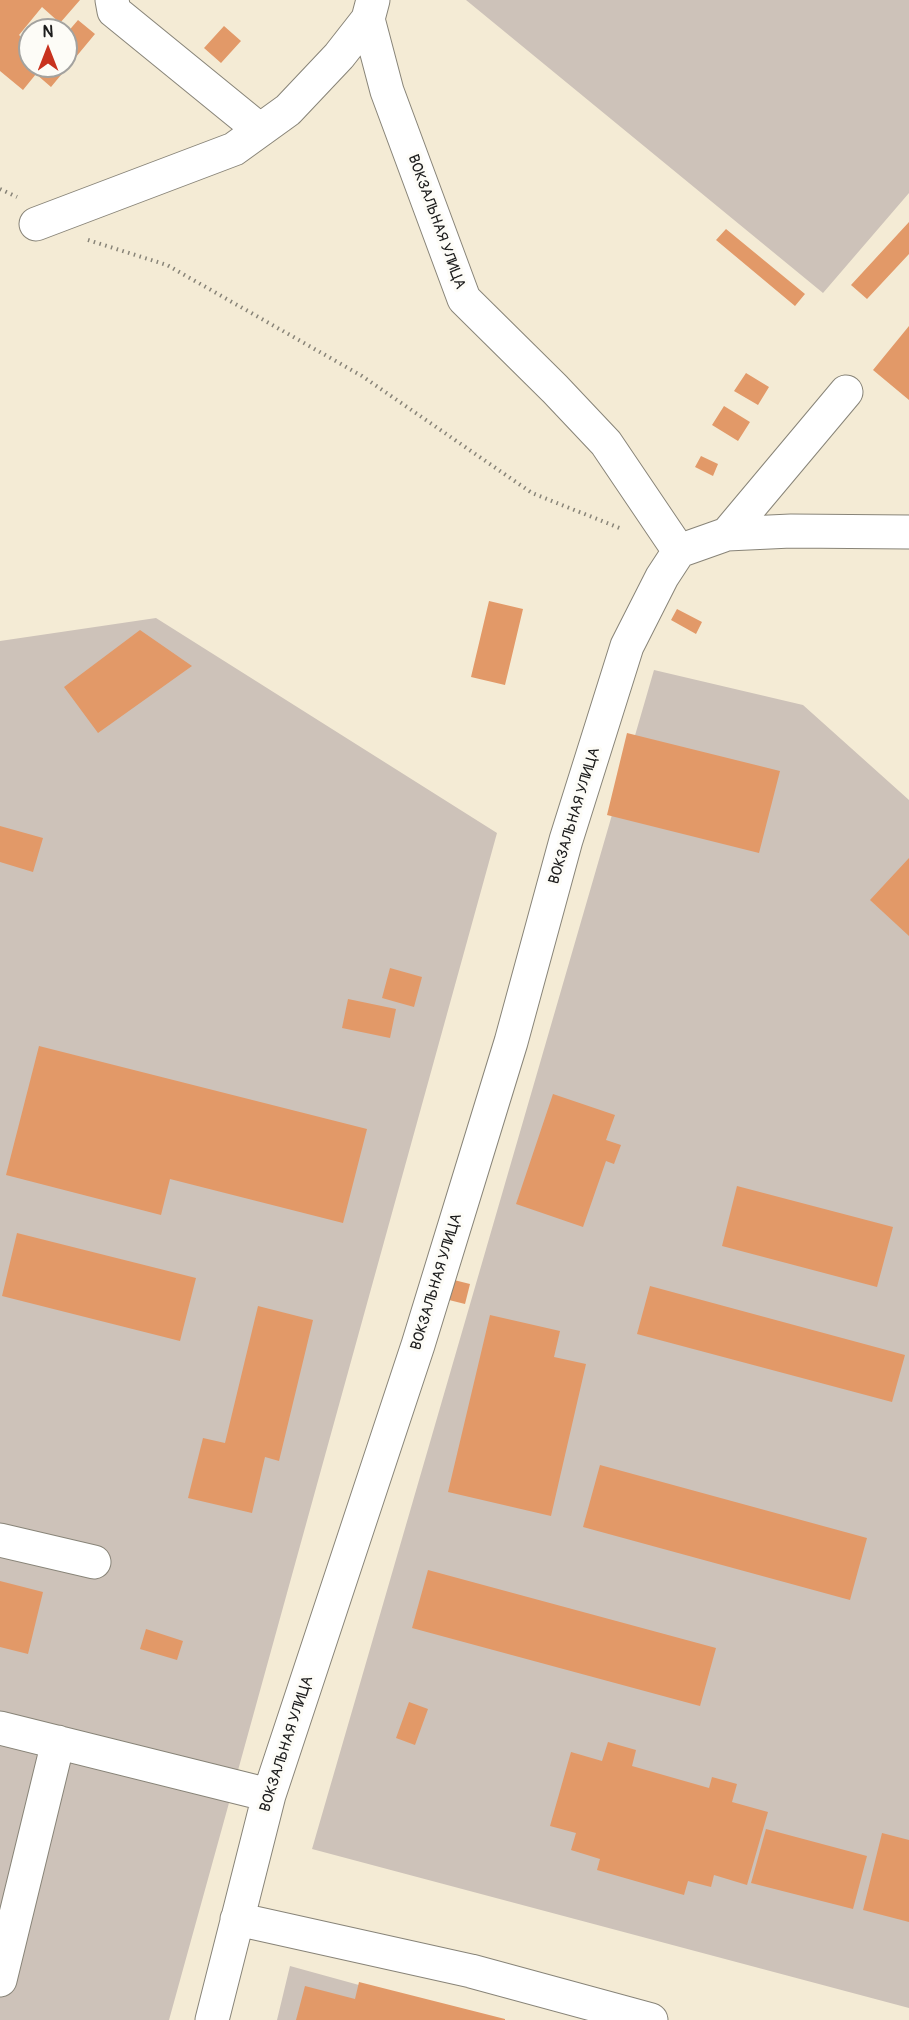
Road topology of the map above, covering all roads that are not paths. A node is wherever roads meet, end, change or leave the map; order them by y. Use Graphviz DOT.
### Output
graph roads {
  1 [pos="112,0"];
  2 [pos="370,10"];
  3 [pos="260,130"];
  4 [pos="36,224"];
  5 [pos="846,392"];
  6 [pos="909,532"];
  7 [pos="728,534"];
  8 [pos="679,551"];
  9 [pos="0,1540"];
  10 [pos="94,1562"];
  11 [pos="0,1728"];
  12 [pos="58,1742"];
  13 [pos="269,1795"];
  14 [pos="237,1919"];
  15 [pos="0,1980"];
  16 [pos="212,2020"];
  17 [pos="651,2020"];
  1 -- 3 [label="street"];
  2 -- 3 [label="street"];
  2 -- 8 [label="street, ВОКЗАЛЬНАЯ УЛИЦА"];
  3 -- 4 [label="street"];
  5 -- 7 [label="street"];
  6 -- 7 [label="street"];
  7 -- 8 [label="street"];
  8 -- 13 [label="street, ВОКЗАЛЬНАЯ УЛИЦА"];
  9 -- 10 [label="street"];
  11 -- 12 [label="street"];
  12 -- 13 [label="street"];
  12 -- 15 [label="street"];
  13 -- 14 [label="street, ВОКЗАЛЬНАЯ УЛИЦА"];
  14 -- 16 [label="street, ВОКЗАЛЬНАЯ УЛИЦА"];
  14 -- 17 [label="street"];
}
